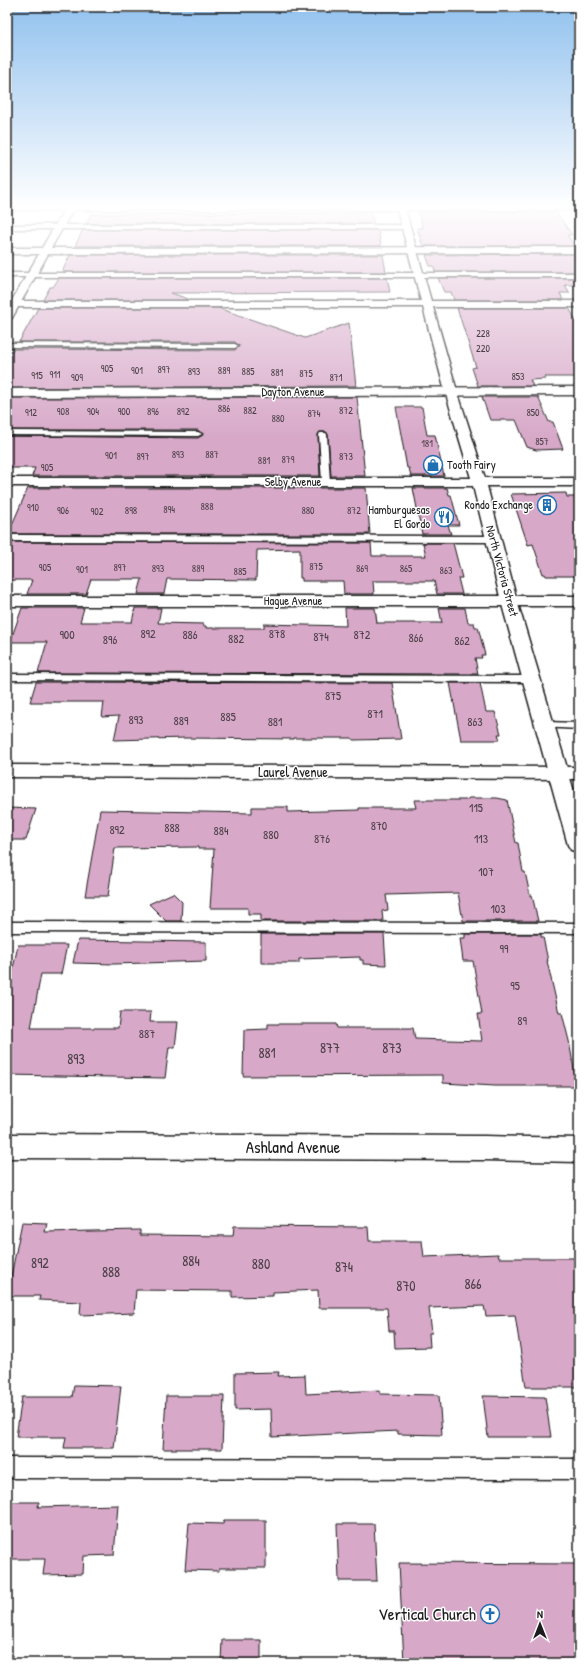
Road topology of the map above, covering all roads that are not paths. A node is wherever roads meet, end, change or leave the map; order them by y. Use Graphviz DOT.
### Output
graph roads {
  1 [pos="25,283"];
  2 [pos="421,283"];
  3 [pos="10,304"];
  4 [pos="427,304"];
  5 [pos="579,304"];
  6 [pos="7,318"];
  7 [pos="7,345"];
  8 [pos="235,346"];
  9 [pos="451,391"];
  10 [pos="579,391"];
  11 [pos="7,393"];
  12 [pos="7,433"];
  13 [pos="198,434"];
  14 [pos="323,435"];
  15 [pos="7,482"];
  16 [pos="326,482"];
  17 [pos="479,482"];
  18 [pos="579,482"];
  19 [pos="7,538"];
  20 [pos="493,539"];
  21 [pos="7,601"];
  22 [pos="509,601"];
  23 [pos="579,601"];
  24 [pos="7,677"];
  25 [pos="532,679"];
  26 [pos="545,725"];
  27 [pos="579,726"];
  28 [pos="7,771"];
  29 [pos="558,773"];
  30 [pos="579,773"];
  31 [pos="579,844"];
  32 [pos="7,927"];
  33 [pos="579,928"];
  34 [pos="7,1146"];
  35 [pos="579,1150"];
  36 [pos="7,1468"];
  37 [pos="579,1469"];
  1 -- 3 [label="street"];
  2 -- 4 [label="street, North Victoria Street"];
  3 -- 4 [label="street"];
  3 -- 6 [label="street"];
  4 -- 5 [label="street"];
  4 -- 9 [label="street, North Victoria Street"];
  7 -- 8 [label="lane"];
  9 -- 10 [label="street, Dayton Avenue"];
  9 -- 11 [label="street, Dayton Avenue"];
  9 -- 17 [label="street, North Victoria Street"];
  12 -- 13 [label="lane"];
  14 -- 16 [label="lane"];
  15 -- 16 [label="street, Selby Avenue"];
  16 -- 17 [label="street, Selby Avenue"];
  17 -- 18 [label="street, Selby Avenue"];
  17 -- 20 [label="street, North Victoria Street"];
  19 -- 20 [label="lane"];
  20 -- 22 [label="street, North Victoria Street"];
  21 -- 22 [label="street, Hague Avenue"];
  22 -- 23 [label="street, Hague Avenue"];
  22 -- 25 [label="street, North Victoria Street"];
  24 -- 25 [label="lane"];
  25 -- 26 [label="street, North Victoria Street"];
  26 -- 27 [label="lane"];
  26 -- 29 [label="street, North Victoria Street"];
  28 -- 29 [label="street, Laurel Avenue"];
  29 -- 30 [label="street, Laurel Avenue"];
  29 -- 31 [label="street, North Victoria Street"];
  32 -- 33 [label="lane"];
  34 -- 35 [label="street, Ashland Avenue"];
  36 -- 37 [label="lane"];
}
